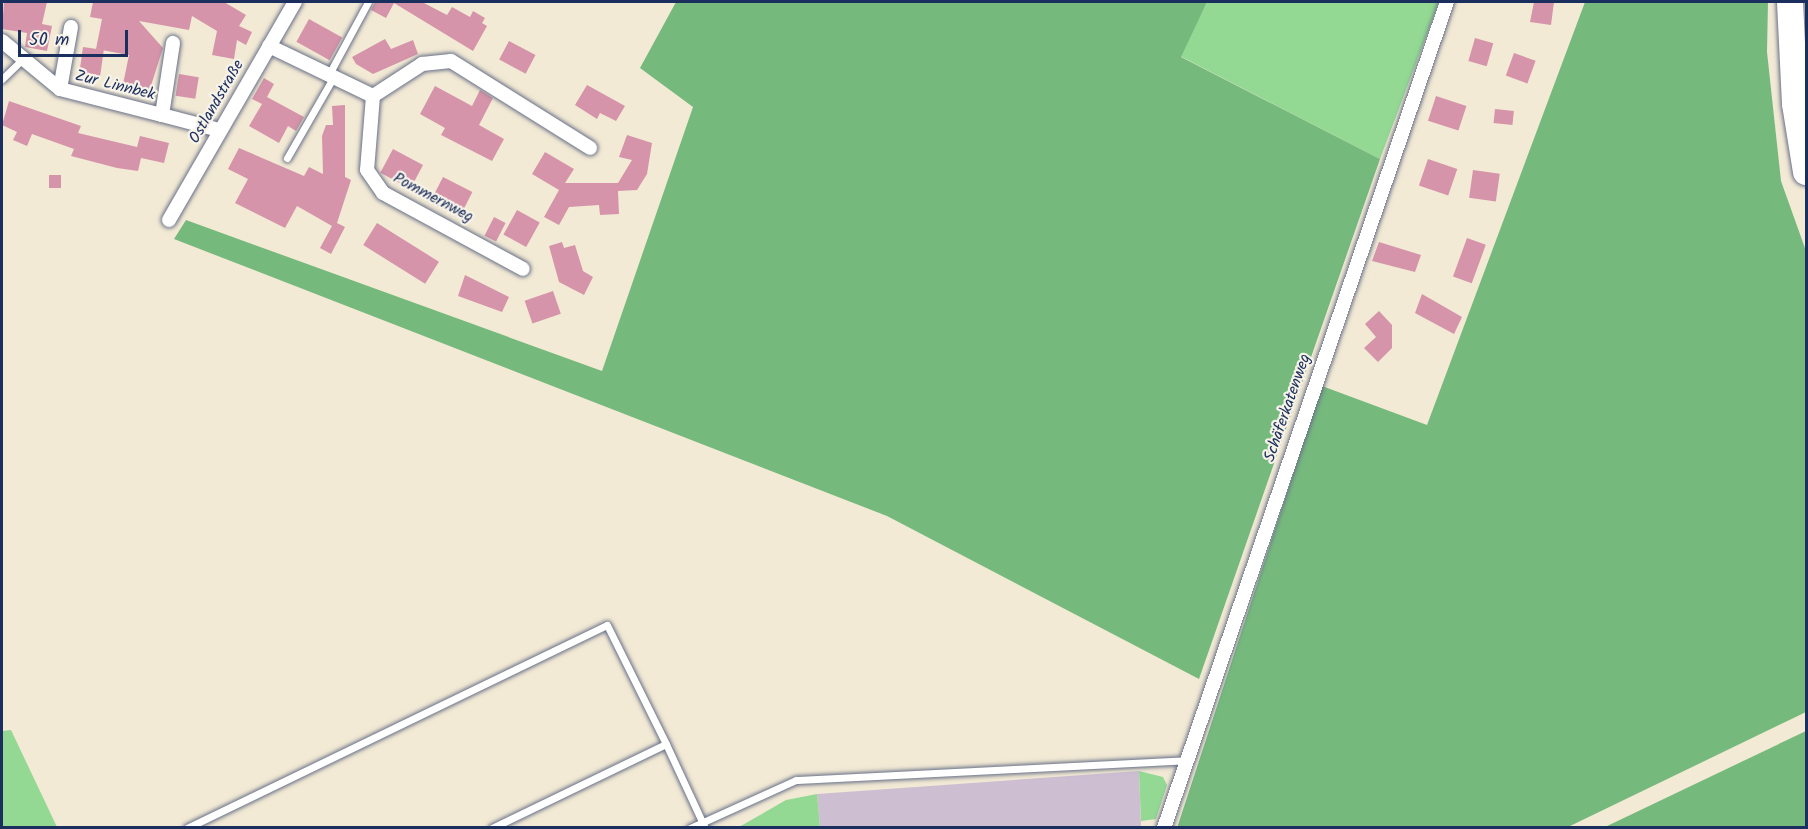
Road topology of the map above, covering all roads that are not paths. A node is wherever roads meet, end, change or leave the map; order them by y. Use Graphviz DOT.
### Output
graph roads {
  1 [pos="295,2"];
  2 [pos="368,2"];
  3 [pos="1447,2"];
  4 [pos="1790,2"];
  5 [pos="71,27"];
  6 [pos="2,41"];
  7 [pos="173,43"];
  8 [pos="269,46"];
  9 [pos="22,60"];
  10 [pos="330,77"];
  11 [pos="2,79"];
  12 [pos="60,89"];
  13 [pos="373,96"];
  14 [pos="162,115"];
  15 [pos="219,130"];
  16 [pos="1803,141"];
  17 [pos="590,148"];
  18 [pos="288,158"];
  19 [pos="1806,172"];
  20 [pos="169,220"];
  21 [pos="523,269"];
  22 [pos="666,744"];
  23 [pos="1187,760"];
  24 [pos="704,825"];
  25 [pos="187,828"];
  26 [pos="492,828"];
  27 [pos="690,828"];
  28 [pos="1164,828"];
  1 -- 8 [label="street, Ostlandstraße"];
  2 -- 10 [label="lane"];
  3 -- 23 [label="street, Schäferkatenweg"];
  4 -- 16 [label="highway"];
  5 -- 12 [label="street, Zur Linnbek"];
  6 -- 9 [label="street, Zur Linnbek"];
  7 -- 14 [label="street, Zur Linnbek"];
  8 -- 10 [label="street"];
  8 -- 15 [label="street, Ostlandstraße"];
  9 -- 11 [label="lane"];
  9 -- 12 [label="street, Zur Linnbek"];
  10 -- 13 [label="street"];
  10 -- 18 [label="lane"];
  12 -- 14 [label="street, Zur Linnbek"];
  13 -- 17 [label="street"];
  13 -- 21 [label="street, Pommernweg"];
  14 -- 15 [label="street, Zur Linnbek"];
  15 -- 20 [label="street, Ostlandstraße"];
  16 -- 19 [label="highway"];
  22 -- 24 [label="lane"];
  22 -- 25 [label="lane"];
  22 -- 26 [label="lane"];
  23 -- 24 [label="lane"];
  23 -- 28 [label="street, Schäferkatenweg"];
  24 -- 27 [label="lane"];
}
